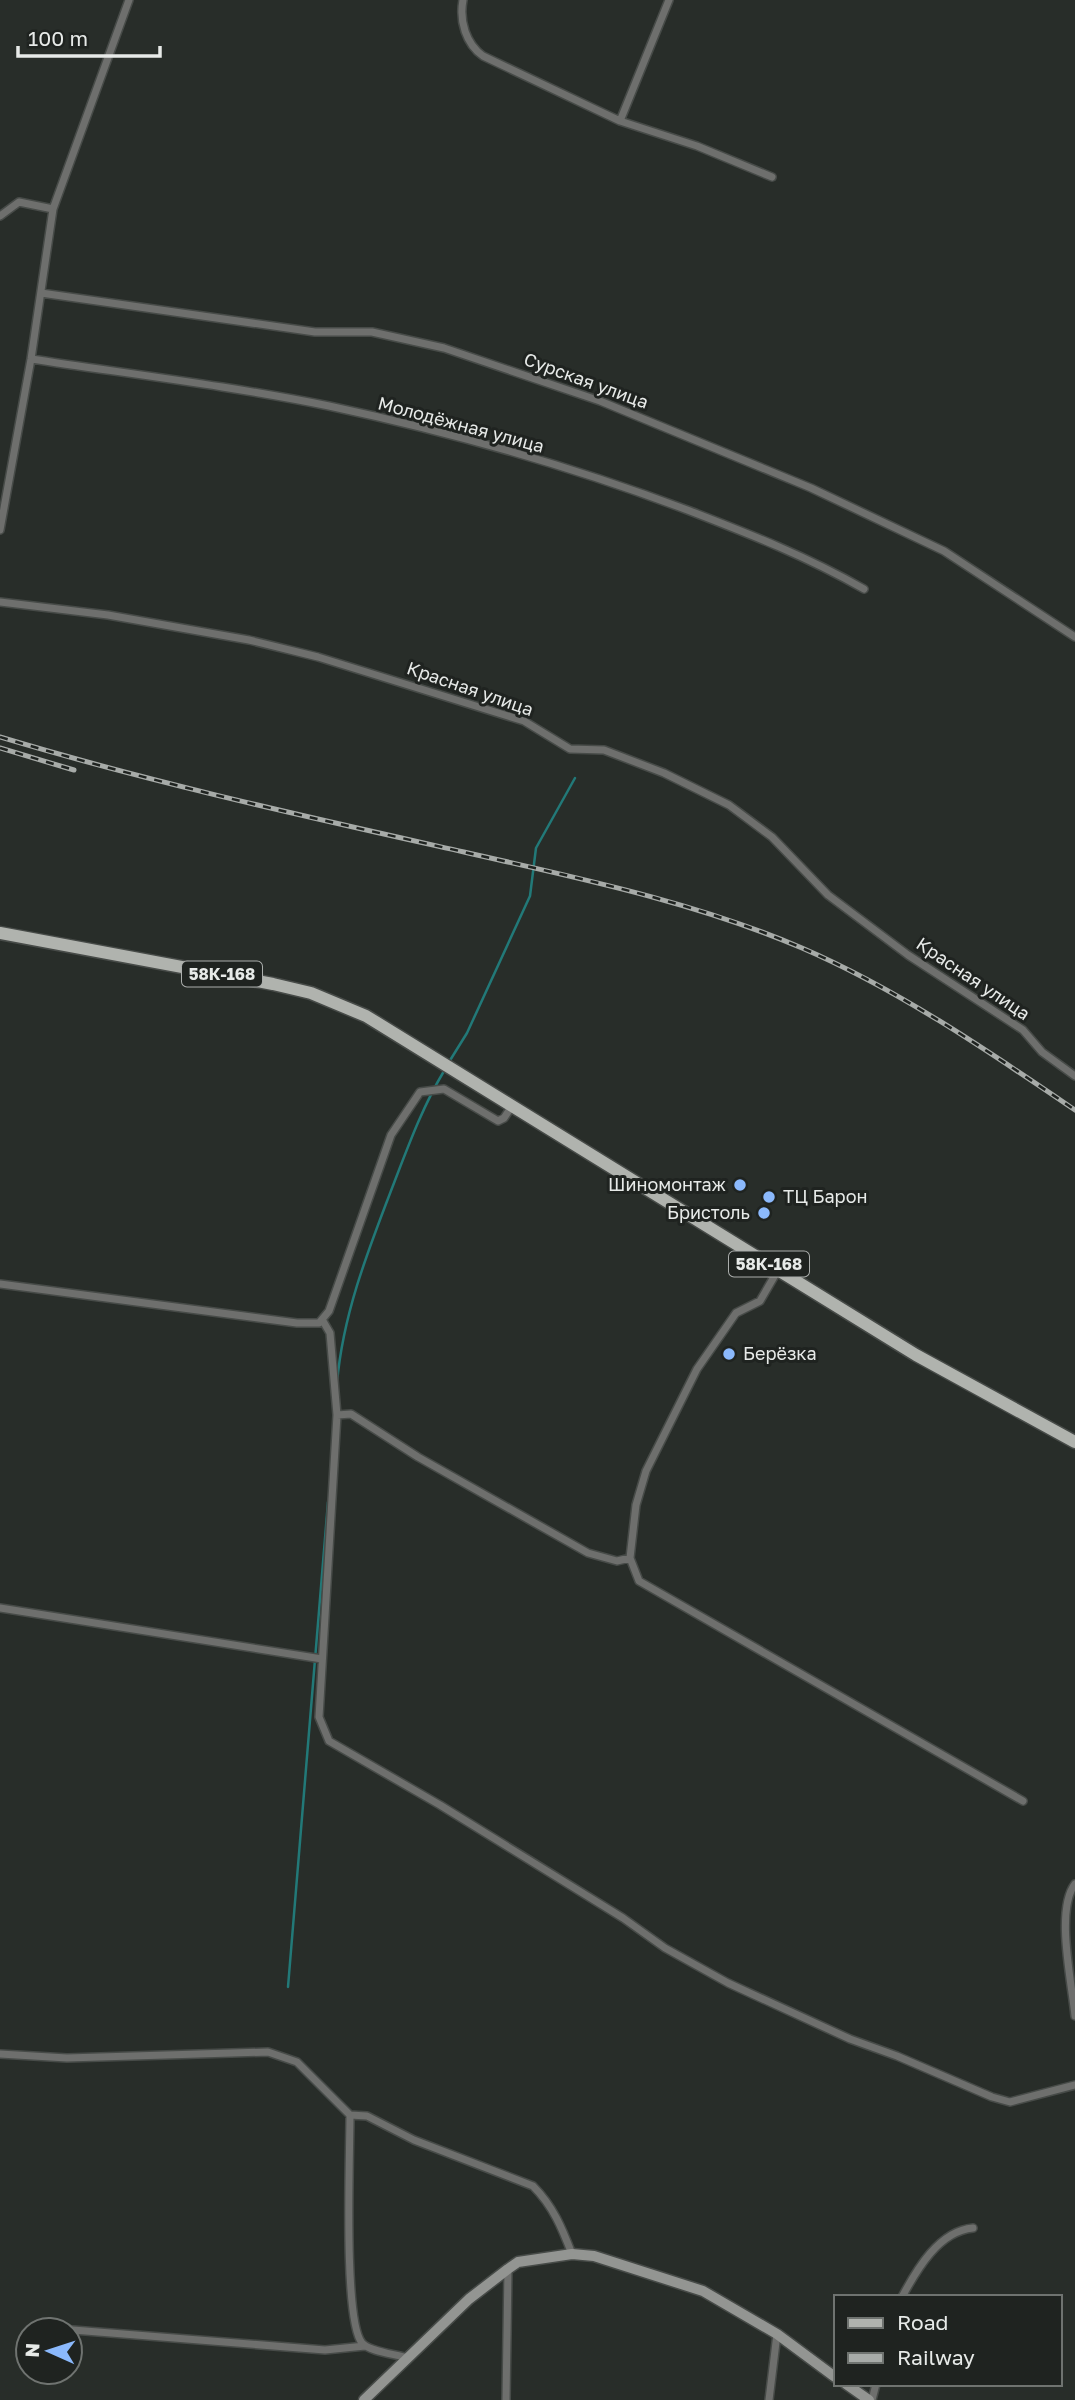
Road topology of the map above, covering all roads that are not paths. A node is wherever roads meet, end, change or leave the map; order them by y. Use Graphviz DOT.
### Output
graph roads {
  1 [pos="129,0"];
  2 [pos="463,0"];
  3 [pos="668,0"];
  4 [pos="620,121"];
  5 [pos="772,177"];
  6 [pos="53,209"];
  7 [pos="0,216"];
  8 [pos="41,293"];
  9 [pos="31,359"];
  10 [pos="0,530"];
  11 [pos="864,589"];
  12 [pos="0,601"];
  13 [pos="1075,637"];
  14 [pos="0,933"];
  15 [pos="1075,1076"];
  16 [pos="512,1106"];
  17 [pos="778,1270"];
  18 [pos="0,1284"];
  19 [pos="323,1321"];
  20 [pos="337,1415"];
  21 [pos="1075,1442"];
  22 [pos="630,1558"];
  23 [pos="0,1608"];
  24 [pos="322,1659"];
  25 [pos="1023,1801"];
  26 [pos="1075,1884"];
  27 [pos="1075,2016"];
  28 [pos="0,2053"];
  29 [pos="1075,2085"];
  30 [pos="350,2115"];
  31 [pos="973,2228"];
  32 [pos="572,2254"];
  33 [pos="508,2269"];
  34 [pos="903,2295"];
  35 [pos="84,2331"];
  36 [pos="777,2334"];
  37 [pos="365,2346"];
  38 [pos="408,2358"];
  39 [pos="834,2376"];
  40 [pos="849,2386"];
  41 [pos="365,2400"];
  42 [pos="506,2400"];
  43 [pos="769,2400"];
  44 [pos="871,2400"];
  1 -- 6 [label="street"];
  2 -- 4 [label="street"];
  3 -- 4 [label="street"];
  4 -- 5 [label="street"];
  6 -- 7 [label="street"];
  6 -- 8 [label="street"];
  8 -- 9 [label="street"];
  8 -- 13 [label="street, Сурская улица"];
  9 -- 10 [label="street"];
  9 -- 11 [label="street, Молодёжная улица"];
  12 -- 15 [label="street, Красная улица"];
  14 -- 16 [label="main road, 58К-168"];
  16 -- 17 [label="main road, 58К-168"];
  16 -- 19 [label="street"];
  17 -- 21 [label="main road, 58К-168"];
  17 -- 22 [label="street"];
  18 -- 19 [label="street"];
  19 -- 20 [label="street"];
  20 -- 22 [label="street"];
  20 -- 24 [label="street"];
  22 -- 25 [label="street"];
  23 -- 24 [label="street"];
  24 -- 29 [label="street"];
  26 -- 27 [label="street"];
  28 -- 30 [label="street"];
  30 -- 32 [label="street"];
  30 -- 37 [label="street"];
  31 -- 34 [label="street"];
  32 -- 33 [label="street"];
  32 -- 36 [label="street"];
  33 -- 38 [label="street"];
  33 -- 42 [label="street"];
  35 -- 37 [label="street"];
  36 -- 39 [label="street"];
  36 -- 43 [label="street"];
  37 -- 38 [label="street"];
  38 -- 41 [label="street"];
  40 -- 44 [label="street"];
}
